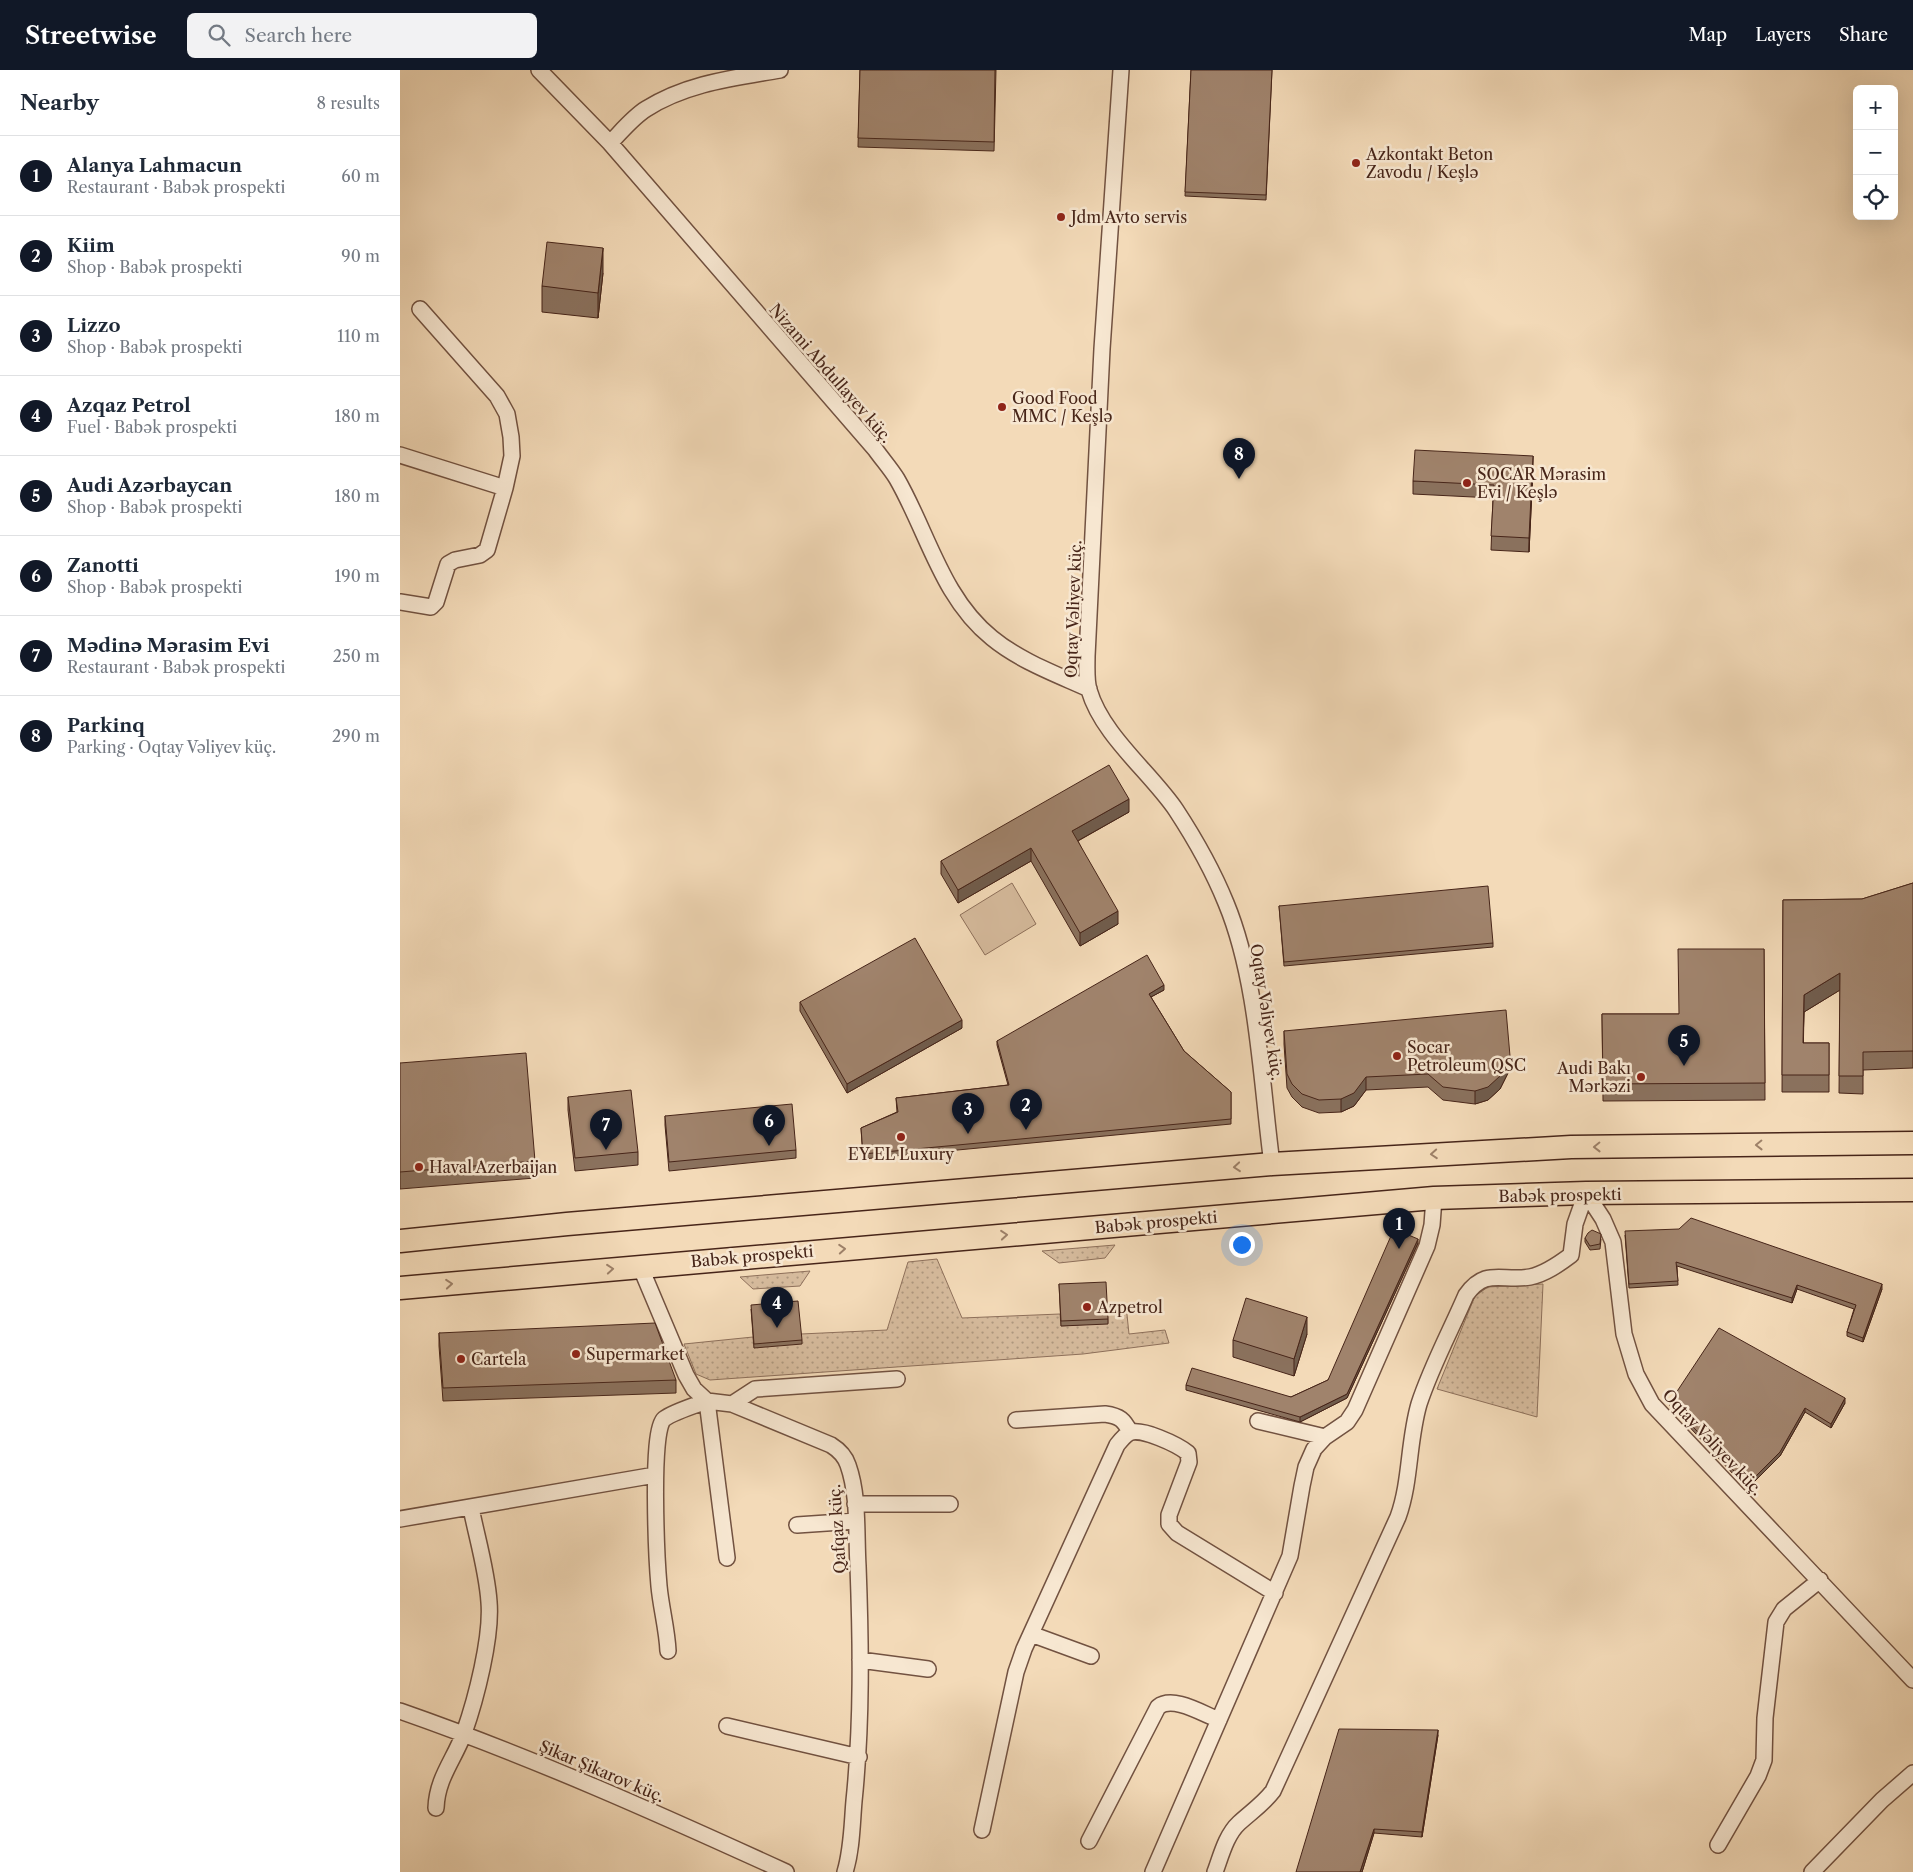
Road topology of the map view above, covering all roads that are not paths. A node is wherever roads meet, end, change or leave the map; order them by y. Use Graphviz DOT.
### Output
graph roads {
  1 [pos="539,70"];
  2 [pos="780,70"];
  3 [pos="1121,70"];
  4 [pos="610,143"];
  5 [pos="420,309"];
  6 [pos="400,455"];
  7 [pos="505,488"];
  8 [pos="400,602"];
  9 [pos="1089,689"];
  10 [pos="1913,1143"];
  11 [pos="1789,1144"];
  12 [pos="1913,1159"];
  13 [pos="1272,1164"];
  14 [pos="1913,1175"];
  15 [pos="1913,1190"];
  16 [pos="1717,1192"];
  17 [pos="1586,1193"];
  18 [pos="1434,1198"];
  19 [pos="400,1241"];
  20 [pos="640,1266"];
  21 [pos="400,1288"];
  22 [pos="897,1379"];
  23 [pos="707,1401"];
  24 [pos="732,1404"];
  25 [pos="1016,1420"];
  26 [pos="1258,1421"];
  27 [pos="1130,1432"];
  28 [pos="1325,1437"];
  29 [pos="655,1475"];
  30 [pos="855,1504"];
  31 [pos="950,1504"];
  32 [pos="470,1508"];
  33 [pos="400,1519"];
  34 [pos="856,1521"];
  35 [pos="797,1525"];
  36 [pos="727,1558"];
  37 [pos="1820,1580"];
  38 [pos="1275,1593"];
  39 [pos="1031,1634"];
  40 [pos="668,1651"];
  41 [pos="1091,1656"];
  42 [pos="860,1660"];
  43 [pos="928,1669"];
  44 [pos="1913,1680"];
  45 [pos="400,1711"];
  46 [pos="1219,1720"];
  47 [pos="727,1726"];
  48 [pos="464,1733"];
  49 [pos="859,1757"];
  50 [pos="1913,1772"];
  51 [pos="436,1808"];
  52 [pos="982,1830"];
  53 [pos="1089,1841"];
  54 [pos="1718,1845"];
  55 [pos="786,1872"];
  56 [pos="845,1872"];
  57 [pos="1154,1872"];
  58 [pos="1214,1872"];
  59 [pos="1812,1872"];
  1 -- 4 [label="street, Nizami Abdullayev küç."];
  2 -- 4 [label="street"];
  3 -- 9 [label="street, Oqtay Vəliyev küç."];
  4 -- 9 [label="street, Nizami Abdullayev küç."];
  5 -- 7 [label="street"];
  6 -- 7 [label="street"];
  7 -- 8 [label="street"];
  9 -- 13 [label="street, Oqtay Vəliyev küç."];
  10 -- 11 [label="main road"];
  11 -- 12 [label="main road"];
  11 -- 13 [label="main road, one-way"];
  13 -- 19 [label="main road, one-way"];
  14 -- 16 [label="main road"];
  15 -- 16 [label="main road, Babək prospekti"];
  16 -- 17 [label="main road, Babək prospekti"];
  17 -- 18 [label="main road, Babək prospekti"];
  17 -- 37 [label="street, Oqtay Vəliyev küç."];
  17 -- 58 [label="street"];
  20 -- 18 [label="main road, Babək prospekti, one-way"];
  18 -- 28 [label="street"];
  21 -- 20 [label="main road, Babək prospekti, one-way"];
  20 -- 23 [label="street"];
  22 -- 24 [label="street"];
  23 -- 24 [label="street, Qafqaz küç."];
  23 -- 29 [label="street"];
  23 -- 36 [label="street"];
  24 -- 30 [label="street, Qafqaz küç."];
  25 -- 27 [label="street"];
  26 -- 28 [label="street"];
  27 -- 38 [label="street"];
  27 -- 39 [label="street"];
  28 -- 38 [label="street"];
  29 -- 32 [label="street"];
  29 -- 40 [label="street"];
  30 -- 31 [label="street"];
  30 -- 34 [label="street, Qafqaz küç."];
  32 -- 33 [label="street"];
  32 -- 48 [label="street"];
  34 -- 35 [label="street"];
  34 -- 42 [label="street, Qafqaz küç."];
  37 -- 44 [label="street, Oqtay Vəliyev küç."];
  37 -- 54 [label="street"];
  38 -- 46 [label="street"];
  39 -- 41 [label="street"];
  39 -- 52 [label="street"];
  42 -- 43 [label="street"];
  42 -- 49 [label="street, Qafqaz küç."];
  45 -- 48 [label="street, Şikar Şikarov küç."];
  46 -- 53 [label="street"];
  46 -- 57 [label="street"];
  47 -- 49 [label="street"];
  48 -- 51 [label="street"];
  48 -- 55 [label="street, Şikar Şikarov küç."];
  49 -- 56 [label="street, Qafqaz küç."];
  50 -- 59 [label="street"];
}
